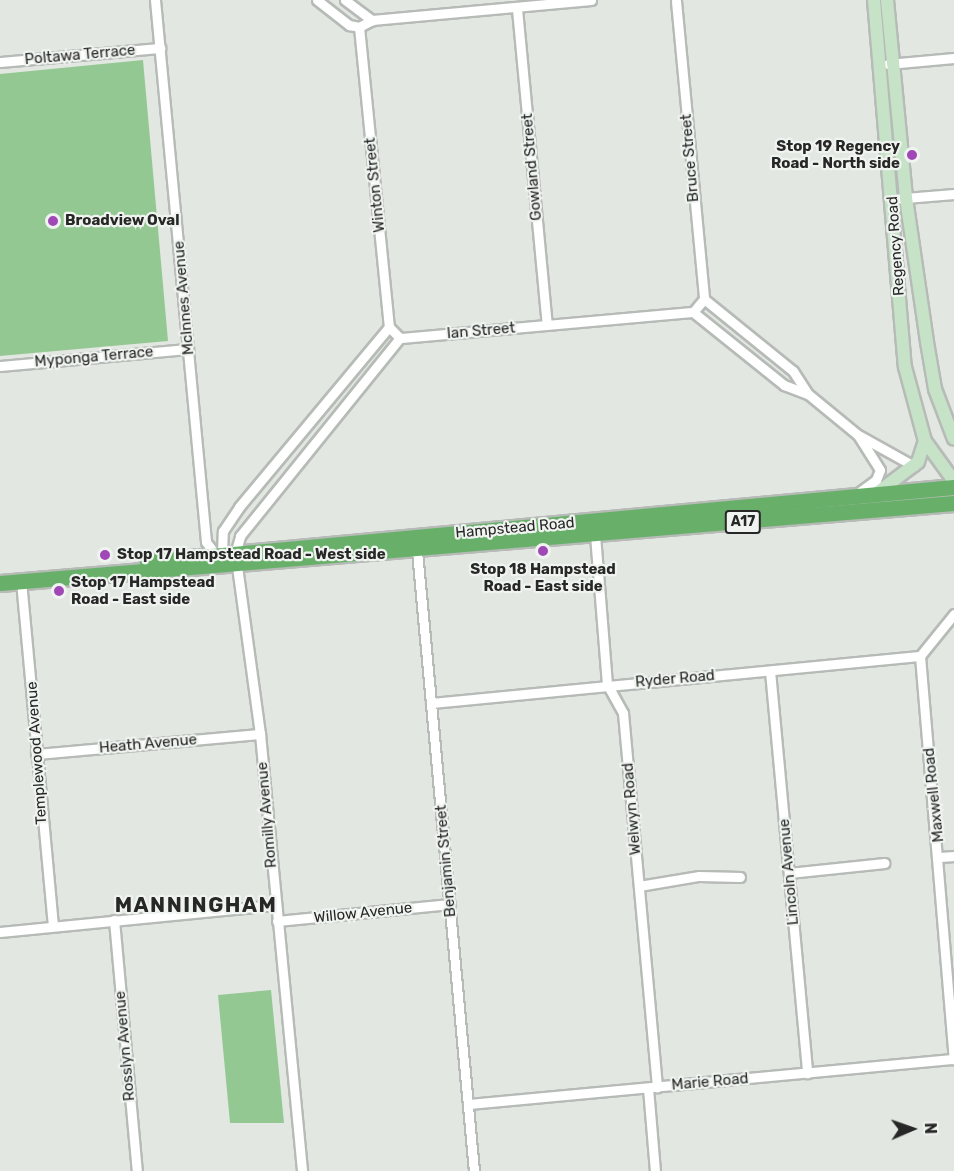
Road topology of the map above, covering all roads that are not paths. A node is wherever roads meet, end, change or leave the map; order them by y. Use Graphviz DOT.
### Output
graph roads {
  1 [pos="155,0"];
  2 [pos="318,0"];
  3 [pos="345,0"];
  4 [pos="591,0"];
  5 [pos="676,0"];
  6 [pos="874,0"];
  7 [pos="887,0"];
  8 [pos="517,9"];
  9 [pos="372,20"];
  10 [pos="359,27"];
  11 [pos="160,48"];
  12 [pos="954,58"];
  13 [pos="0,62"];
  14 [pos="893,64"];
  15 [pos="880,65"];
  16 [pos="954,194"];
  17 [pos="906,198"];
  18 [pos="893,199"];
  19 [pos="704,298"];
  20 [pos="693,312"];
  21 [pos="547,325"];
  22 [pos="389,327"];
  23 [pos="400,338"];
  24 [pos="188,348"];
  25 [pos="0,366"];
  26 [pos="808,394"];
  27 [pos="858,435"];
  28 [pos="954,439"];
  29 [pos="925,441"];
  30 [pos="914,466"];
  31 [pos="954,481"];
  32 [pos="954,487"];
  33 [pos="877,493"];
  34 [pos="854,496"];
  35 [pos="954,503"];
  36 [pos="594,528"];
  37 [pos="417,544"];
  38 [pos="224,560"];
  39 [pos="21,581"];
  40 [pos="0,583"];
  41 [pos="954,614"];
  42 [pos="920,656"];
  43 [pos="770,671"];
  44 [pos="607,684"];
  45 [pos="431,703"];
  46 [pos="260,734"];
  47 [pos="36,754"];
  48 [pos="954,856"];
  49 [pos="940,857"];
  50 [pos="884,862"];
  51 [pos="789,873"];
  52 [pos="741,877"];
  53 [pos="639,886"];
  54 [pos="450,904"];
  55 [pos="275,905"];
  56 [pos="114,920"];
  57 [pos="278,921"];
  58 [pos="53,926"];
  59 [pos="0,932"];
  60 [pos="953,1060"];
  61 [pos="807,1073"];
  62 [pos="652,1087"];
  63 [pos="468,1104"];
  64 [pos="137,1171"];
  65 [pos="302,1171"];
  66 [pos="474,1171"];
  67 [pos="655,1171"];
  1 -- 11 [label="street, McInnes Avenue"];
  2 -- 10 [label="street"];
  3 -- 9 [label="street"];
  4 -- 8 [label="street"];
  5 -- 19 [label="street, Bruce Street"];
  6 -- 15 [label="main road, Regency Road"];
  7 -- 14 [label="main road, Regency Road"];
  8 -- 9 [label="street"];
  8 -- 21 [label="street, Gowland Street"];
  9 -- 10 [label="street"];
  10 -- 22 [label="street, Winton Street"];
  11 -- 13 [label="street, Poltawa Terrace"];
  11 -- 24 [label="street, McInnes Avenue"];
  12 -- 14 [label="street"];
  14 -- 15 [label="street"];
  14 -- 17 [label="main road, Regency Road"];
  15 -- 18 [label="main road, Regency Road"];
  16 -- 17 [label="street"];
  17 -- 18 [label="street"];
  17 -- 28 [label="main road, Regency Road"];
  18 -- 29 [label="main road, Regency Road"];
  19 -- 20 [label="street"];
  19 -- 26 [label="street"];
  20 -- 21 [label="street, Ian Street"];
  20 -- 26 [label="street"];
  21 -- 23 [label="street, Ian Street"];
  22 -- 23 [label="street"];
  22 -- 38 [label="street"];
  23 -- 38 [label="street"];
  24 -- 25 [label="street, Myponga Terrace"];
  24 -- 38 [label="street, McInnes Avenue"];
  26 -- 27 [label="street"];
  27 -- 30 [label="street"];
  27 -- 34 [label="street"];
  29 -- 30 [label="main road"];
  29 -- 31 [label="main road, Regency Road"];
  30 -- 33 [label="main road"];
  32 -- 33 [label="highway, Hampstead Road / A17"];
  33 -- 34 [label="highway, Hampstead Road / A17"];
  34 -- 36 [label="highway, Hampstead Road / A17"];
  35 -- 36 [label="highway, Hampstead Road / A17"];
  36 -- 37 [label="highway, Hampstead Road / A17"];
  36 -- 44 [label="street, Welwyn Road"];
  37 -- 38 [label="highway, Hampstead Road / A17"];
  37 -- 45 [label="street, Benjamin Street"];
  38 -- 39 [label="highway, Hampstead Road / A17"];
  38 -- 46 [label="street, Romilly Avenue"];
  39 -- 40 [label="highway, Hampstead Road / A17"];
  39 -- 47 [label="street, Templewood Avenue"];
  41 -- 42 [label="street"];
  42 -- 43 [label="street, Ryder Road"];
  42 -- 49 [label="street, Maxwell Road"];
  43 -- 44 [label="street, Ryder Road"];
  43 -- 51 [label="street, Lincoln Avenue"];
  44 -- 45 [label="street, Ryder Road"];
  44 -- 53 [label="street, Welwyn Road"];
  45 -- 54 [label="street, Benjamin Street"];
  46 -- 47 [label="street, Heath Avenue"];
  46 -- 55 [label="street, Romilly Avenue"];
  47 -- 58 [label="street, Templewood Avenue"];
  48 -- 49 [label="street"];
  49 -- 60 [label="street, Maxwell Road"];
  50 -- 51 [label="street"];
  51 -- 61 [label="street, Lincoln Avenue"];
  52 -- 53 [label="street"];
  53 -- 62 [label="street, Welwyn Road"];
  54 -- 57 [label="street, Willow Avenue"];
  54 -- 63 [label="street, Benjamin Street"];
  55 -- 56 [label="street"];
  55 -- 57 [label="street, Romilly Avenue"];
  56 -- 58 [label="street"];
  56 -- 64 [label="street, Rosslyn Avenue"];
  57 -- 65 [label="street, Romilly Avenue"];
  58 -- 59 [label="street"];
  60 -- 61 [label="street, Marie Road"];
  61 -- 62 [label="street, Marie Road"];
  62 -- 63 [label="street, Marie Road"];
  62 -- 67 [label="street, Welwyn Road"];
  63 -- 66 [label="street, Benjamin Street"];
}
